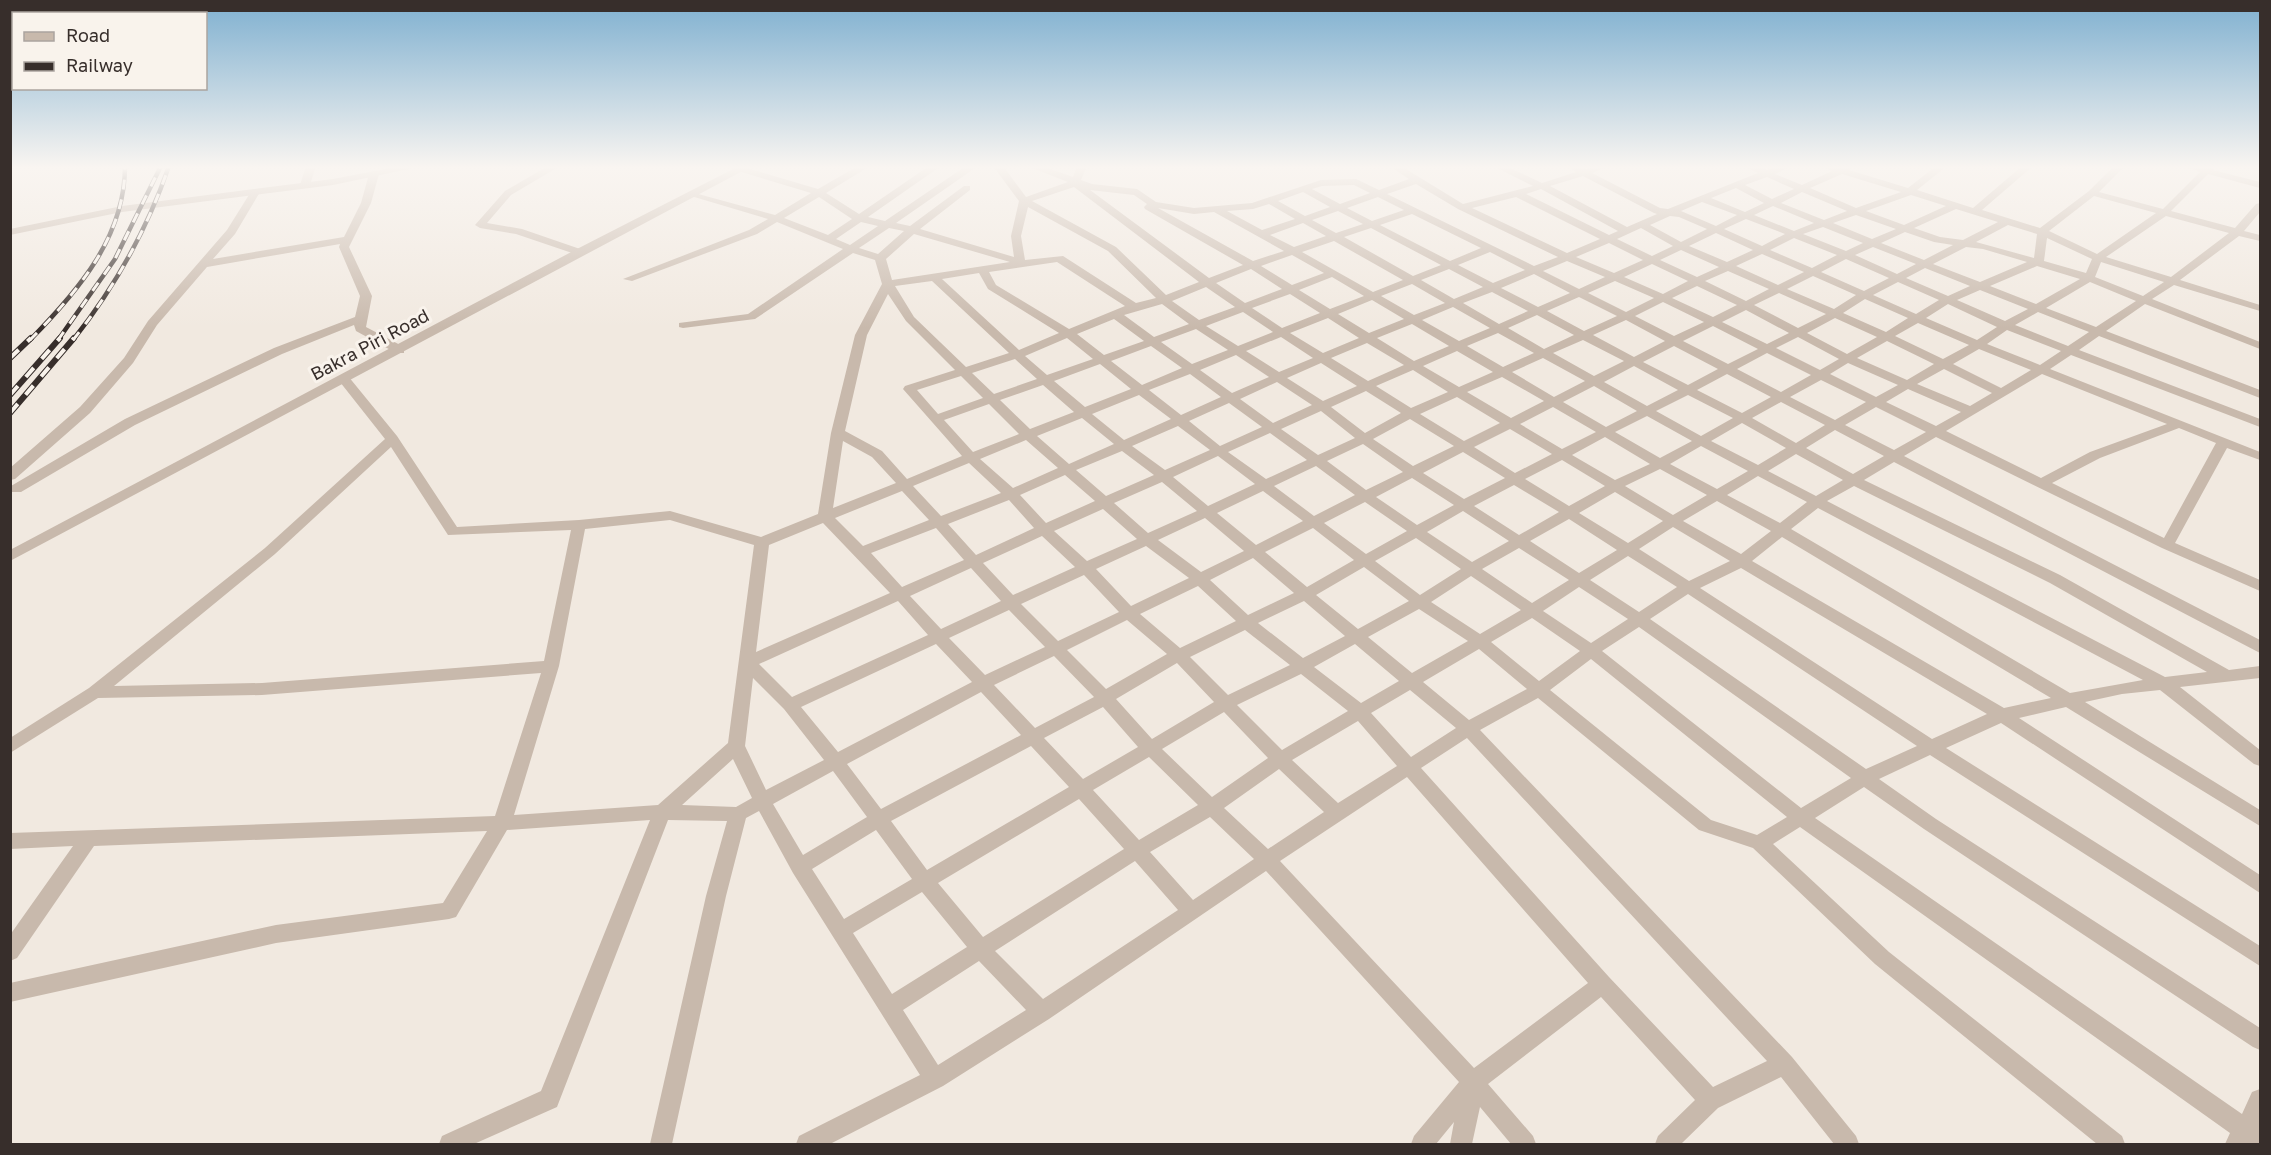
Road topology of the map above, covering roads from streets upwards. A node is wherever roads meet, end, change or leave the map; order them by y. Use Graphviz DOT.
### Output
graph roads {
  1 [pos="69,220"];
  2 [pos="238,220"];
  3 [pos="357,220"];
  4 [pos="484,220"];
  5 [pos="643,220"];
  6 [pos="774,220"];
  7 [pos="782,220"];
  8 [pos="855,220"];
  9 [pos="865,220"];
  10 [pos="892,220"];
  11 [pos="925,220"];
  12 [pos="1020,220"];
  13 [pos="1059,220"];
  14 [pos="1124,220"];
  15 [pos="1171,220"];
  16 [pos="1235,220"];
  17 [pos="1301,220"];
  18 [pos="1305,220"];
  19 [pos="1363,220"];
  20 [pos="1387,220"];
  21 [pos="1433,220"];
  22 [pos="1489,220"];
  23 [pos="1568,220"];
  24 [pos="1605,220"];
  25 [pos="1651,220"];
  26 [pos="1693,220"];
  27 [pos="1740,220"];
  28 [pos="1759,220"];
  29 [pos="1818,220"];
  30 [pos="1830,220"];
  31 [pos="1881,220"];
  32 [pos="1922,220"];
  33 [pos="1999,220"];
  34 [pos="2058,220"];
  35 [pos="2153,220"];
  36 [pos="2193,220"];
  37 [pos="2248,220"];
  38 [pos="1824,222"];
  39 [pos="2006,222"];
  40 [pos="1641,224"];
  41 [pos="884,225"];
  42 [pos="1373,225"];
  43 [pos="1904,228"];
  44 [pos="912,230"];
  45 [pos="1626,231"];
  46 [pos="1716,231"];
  47 [pos="10,232"];
  48 [pos="2042,232"];
  49 [pos="2237,232"];
  50 [pos="1262,234"];
  51 [pos="1794,234"];
  52 [pos="1336,237"];
  53 [pos="829,238"];
  54 [pos="2260,238"];
  55 [pos="346,240"];
  56 [pos="1607,240"];
  57 [pos="1875,242"];
  58 [pos="1965,244"];
  59 [pos="1681,246"];
  60 [pos="847,249"];
  61 [pos="1489,249"];
  62 [pos="1765,250"];
  63 [pos="1294,251"];
  64 [pos="579,252"];
  65 [pos="1846,255"];
  66 [pos="1567,257"];
  67 [pos="880,258"];
  68 [pos="2098,258"];
  69 [pos="1649,260"];
  70 [pos="2039,261"];
  71 [pos="1020,262"];
  72 [pos="203,264"];
  73 [pos="1925,264"];
  74 [pos="1252,265"];
  75 [pos="1449,265"];
  76 [pos="1729,267"];
  77 [pos="982,268"];
  78 [pos="1534,271"];
  79 [pos="1814,272"];
  80 [pos="1333,273"];
  81 [pos="934,277"];
  82 [pos="1614,277"];
  83 [pos="2089,278"];
  84 [pos="628,279"];
  85 [pos="1414,279"];
  86 [pos="1895,279"];
  87 [pos="2172,281"];
  88 [pos="1694,282"];
  89 [pos="888,284"];
  90 [pos="1209,284"];
  91 [pos="1979,286"];
  92 [pos="1491,287"];
  93 [pos="1290,290"];
  94 [pos="1782,290"];
  95 [pos="1578,292"];
  96 [pos="1864,295"];
  97 [pos="1372,296"];
  98 [pos="1664,298"];
  99 [pos="1164,300"];
  100 [pos="1946,301"];
  101 [pos="2142,301"];
  102 [pos="1454,303"];
  103 [pos="1244,306"];
  104 [pos="1747,306"];
  105 [pos="1134,307"];
  106 [pos="2260,307"];
  107 [pos="2038,309"];
  108 [pos="1537,311"];
  109 [pos="1328,313"];
  110 [pos="1834,314"];
  111 [pos="1116,315"];
  112 [pos="1626,316"];
  113 [pos="360,319"];
  114 [pos="1917,319"];
  115 [pos="1412,320"];
  116 [pos="1714,322"];
  117 [pos="683,325"];
  118 [pos="1199,326"];
  119 [pos="2006,326"];
  120 [pos="1500,328"];
  121 [pos="2094,331"];
  122 [pos="1798,332"];
  123 [pos="1282,333"];
  124 [pos="1069,334"];
  125 [pos="1582,335"];
  126 [pos="1888,337"];
  127 [pos="1368,338"];
  128 [pos="1153,342"];
  129 [pos="1674,342"];
  130 [pos="1457,345"];
  131 [pos="1978,345"];
  132 [pos="2260,346"];
  133 [pos="1766,349"];
  134 [pos="2068,349"];
  135 [pos="400,350"];
  136 [pos="1235,351"];
  137 [pos="1543,352"];
  138 [pos="1016,354"];
  139 [pos="1324,358"];
  140 [pos="1848,359"];
  141 [pos="1100,360"];
  142 [pos="1634,361"];
  143 [pos="1944,365"];
  144 [pos="1415,366"];
  145 [pos="1193,369"];
  146 [pos="1726,369"];
  147 [pos="1501,370"];
  148 [pos="960,371"];
  149 [pos="2039,371"];
  150 [pos="1820,375"];
  151 [pos="1280,378"];
  152 [pos="344,379"];
  153 [pos="1046,380"];
  154 [pos="1594,380"];
  155 [pos="1909,384"];
  156 [pos="1367,386"];
  157 [pos="1142,391"];
  158 [pos="1687,391"];
  159 [pos="1458,392"];
  160 [pos="2002,393"];
  161 [pos="2260,394"];
  162 [pos="1782,396"];
  163 [pos="990,400"];
  164 [pos="1231,400"];
  165 [pos="1554,400"];
  166 [pos="1876,403"];
  167 [pos="1322,406"];
  168 [pos="1970,411"];
  169 [pos="1648,412"];
  170 [pos="1084,414"];
  171 [pos="1409,414"];
  172 [pos="1742,418"];
  173 [pos="935,419"];
  174 [pos="1179,421"];
  175 [pos="1511,423"];
  176 [pos="2260,423"];
  177 [pos="1835,425"];
  178 [pos="2176,425"];
  179 [pos="1271,429"];
  180 [pos="1607,432"];
  181 [pos="1935,432"];
  182 [pos="838,434"];
  183 [pos="1029,436"];
  184 [pos="392,439"];
  185 [pos="1364,439"];
  186 [pos="1701,441"];
  187 [pos="2223,443"];
  188 [pos="1122,446"];
  189 [pos="1463,446"];
  190 [pos="1797,449"];
  191 [pos="1219,451"];
  192 [pos="1563,454"];
  193 [pos="1894,454"];
  194 [pos="2260,456"];
  195 [pos="972,459"];
  196 [pos="1317,459"];
  197 [pos="1660,464"];
  198 [pos="1069,470"];
  199 [pos="1411,471"];
  200 [pos="1759,471"];
  201 [pos="1165,477"];
  202 [pos="1514,480"];
  203 [pos="1852,480"];
  204 [pos="2040,484"];
  205 [pos="903,485"];
  206 [pos="1264,485"];
  207 [pos="1615,486"];
  208 [pos="12,487"];
  209 [pos="1011,494"];
  210 [pos="1364,495"];
  211 [pos="1718,496"];
  212 [pos="1816,502"];
  213 [pos="1106,504"];
  214 [pos="1464,505"];
  215 [pos="1204,511"];
  216 [pos="1567,514"];
  217 [pos="825,517"];
  218 [pos="1673,521"];
  219 [pos="1314,522"];
  220 [pos="938,523"];
  221 [pos="579,525"];
  222 [pos="1781,530"];
  223 [pos="1045,531"];
  224 [pos="1418,531"];
  225 [pos="1146,539"];
  226 [pos="1518,540"];
  227 [pos="762,542"];
  228 [pos="2167,545"];
  229 [pos="1627,550"];
  230 [pos="863,551"];
  231 [pos="1252,551"];
  232 [pos="10,556"];
  233 [pos="1366,560"];
  234 [pos="1742,561"];
  235 [pos="974,562"];
  236 [pos="1086,568"];
  237 [pos="1469,570"];
  238 [pos="1200,579"];
  239 [pos="1579,579"];
  240 [pos="2260,586"];
  241 [pos="1688,587"];
  242 [pos="901,593"];
  243 [pos="1307,593"];
  244 [pos="1010,602"];
  245 [pos="1420,602"];
  246 [pos="1531,610"];
  247 [pos="1129,613"];
  248 [pos="1639,619"];
  249 [pos="1247,623"];
  250 [pos="938,636"];
  251 [pos="1358,636"];
  252 [pos="1478,640"];
  253 [pos="2260,647"];
  254 [pos="1055,648"];
  255 [pos="1591,651"];
  256 [pos="1179,656"];
  257 [pos="747,663"];
  258 [pos="551,666"];
  259 [pos="1302,666"];
  260 [pos="2260,672"];
  261 [pos="2227,676"];
  262 [pos="1411,680"];
  263 [pos="983,683"];
  264 [pos="2163,683"];
  265 [pos="1538,690"];
  266 [pos="95,692"];
  267 [pos="1105,698"];
  268 [pos="2068,700"];
  269 [pos="1225,704"];
  270 [pos="790,705"];
  271 [pos="1359,711"];
  272 [pos="2002,715"];
  273 [pos="1468,729"];
  274 [pos="1034,735"];
  275 [pos="736,746"];
  276 [pos="1929,746"];
  277 [pos="10,747"];
  278 [pos="1150,748"];
  279 [pos="1280,759"];
  280 [pos="2260,759"];
  281 [pos="836,762"];
  282 [pos="1411,767"];
  283 [pos="1866,777"];
  284 [pos="1081,789"];
  285 [pos="763,802"];
  286 [pos="1211,807"];
  287 [pos="662,812"];
  288 [pos="1337,813"];
  289 [pos="738,814"];
  290 [pos="1802,818"];
  291 [pos="879,819"];
  292 [pos="2260,819"];
  293 [pos="502,823"];
  294 [pos="90,837"];
  295 [pos="10,841"];
  296 [pos="1759,843"];
  297 [pos="1137,850"];
  298 [pos="1268,861"];
  299 [pos="800,867"];
  300 [pos="924,880"];
  301 [pos="2260,885"];
  302 [pos="1191,910"];
  303 [pos="840,931"];
  304 [pos="981,950"];
  305 [pos="10,952"];
  306 [pos="2260,957"];
  307 [pos="1602,984"];
  308 [pos="10,993"];
  309 [pos="889,1007"];
  310 [pos="1042,1012"];
  311 [pos="2260,1040"];
  312 [pos="1784,1064"];
  313 [pos="935,1079"];
  314 [pos="1473,1082"];
  315 [pos="1710,1100"];
  316 [pos="2260,1100"];
  317 [pos="2248,1138"];
  318 [pos="450,1144"];
  319 [pos="661,1144"];
  320 [pos="807,1144"];
  321 [pos="1422,1144"];
  322 [pos="1461,1144"];
  323 [pos="1525,1144"];
  324 [pos="1666,1144"];
  325 [pos="1848,1144"];
  326 [pos="2114,1144"];
  1 -- 47 [label="street"];
  2 -- 72 [label="street"];
  3 -- 55 [label="street"];
  4 -- 64 [label="street"];
  5 -- 64 [label="street, Bakra Piri Road"];
  6 -- 84 [label="street"];
  7 -- 53 [label="street"];
  8 -- 53 [label="street"];
  9 -- 41 [label="street"];
  10 -- 41 [label="street"];
  11 -- 44 [label="street"];
  12 -- 71 [label="street"];
  13 -- 99 [label="street"];
  14 -- 90 [label="street"];
  15 -- 74 [label="street"];
  16 -- 50 [label="street"];
  17 -- 50 [label="street"];
  18 -- 52 [label="street"];
  19 -- 42 [label="street"];
  20 -- 42 [label="street"];
  21 -- 61 [label="street"];
  22 -- 66 [label="street"];
  23 -- 56 [label="street"];
  24 -- 45 [label="street"];
  25 -- 40 [label="street"];
  26 -- 46 [label="street"];
  27 -- 46 [label="street"];
  28 -- 51 [label="street"];
  29 -- 38 [label="street"];
  30 -- 38 [label="street"];
  31 -- 43 [label="street"];
  32 -- 43 [label="street"];
  33 -- 39 [label="street"];
  34 -- 48 [label="street"];
  35 -- 68 [label="street"];
  36 -- 49 [label="street"];
  37 -- 49 [label="street"];
  38 -- 51 [label="street"];
  38 -- 57 [label="street"];
  39 -- 48 [label="street"];
  39 -- 58 [label="street"];
  40 -- 45 [label="street"];
  40 -- 59 [label="street"];
  41 -- 44 [label="street"];
  41 -- 60 [label="street"];
  42 -- 52 [label="street"];
  42 -- 75 [label="street"];
  43 -- 57 [label="street"];
  43 -- 58 [label="street"];
  44 -- 67 [label="street"];
  44 -- 71 [label="street"];
  45 -- 56 [label="street"];
  46 -- 59 [label="street"];
  46 -- 62 [label="street"];
  48 -- 68 [label="street"];
  48 -- 70 [label="street"];
  49 -- 54 [label="street"];
  49 -- 87 [label="street"];
  50 -- 63 [label="street"];
  51 -- 62 [label="street"];
  51 -- 65 [label="street"];
  52 -- 63 [label="street"];
  52 -- 85 [label="street"];
  53 -- 60 [label="street"];
  55 -- 72 [label="street"];
  55 -- 113 [label="street"];
  56 -- 66 [label="street"];
  56 -- 69 [label="street"];
  57 -- 65 [label="street"];
  57 -- 73 [label="street"];
  58 -- 70 [label="street"];
  58 -- 73 [label="street"];
  59 -- 69 [label="street"];
  59 -- 76 [label="street"];
  60 -- 67 [label="street"];
  60 -- 117 [label="street"];
  61 -- 75 [label="street"];
  61 -- 78 [label="street"];
  62 -- 76 [label="street"];
  62 -- 79 [label="street"];
  63 -- 74 [label="street"];
  63 -- 80 [label="street"];
  64 -- 135 [label="street, Bakra Piri Road"];
  65 -- 79 [label="street"];
  65 -- 86 [label="street"];
  66 -- 78 [label="street"];
  66 -- 82 [label="street"];
  67 -- 89 [label="street"];
  68 -- 83 [label="street"];
  68 -- 87 [label="street"];
  69 -- 82 [label="street"];
  69 -- 88 [label="street"];
  70 -- 83 [label="street"];
  70 -- 91 [label="street"];
  71 -- 77 [label="street"];
  71 -- 105 [label="street"];
  72 -- 208 [label="street"];
  73 -- 86 [label="street"];
  73 -- 91 [label="street"];
  74 -- 90 [label="street"];
  74 -- 93 [label="street"];
  75 -- 85 [label="street"];
  75 -- 92 [label="street"];
  76 -- 88 [label="street"];
  76 -- 94 [label="street"];
  77 -- 81 [label="street"];
  77 -- 124 [label="street"];
  78 -- 92 [label="street"];
  78 -- 95 [label="street"];
  79 -- 94 [label="street"];
  79 -- 96 [label="street"];
  80 -- 93 [label="street"];
  80 -- 97 [label="street"];
  81 -- 89 [label="street"];
  81 -- 138 [label="street"];
  82 -- 95 [label="street"];
  82 -- 98 [label="street"];
  83 -- 101 [label="street"];
  83 -- 107 [label="street"];
  85 -- 97 [label="street"];
  85 -- 102 [label="street"];
  86 -- 96 [label="street"];
  86 -- 100 [label="street"];
  87 -- 101 [label="street"];
  87 -- 106 [label="street"];
  88 -- 98 [label="street"];
  88 -- 104 [label="street"];
  89 -- 148 [label="street"];
  89 -- 182 [label="street"];
  90 -- 99 [label="street"];
  90 -- 103 [label="street"];
  91 -- 100 [label="street"];
  91 -- 107 [label="street"];
  92 -- 102 [label="street"];
  92 -- 108 [label="street"];
  93 -- 103 [label="street"];
  93 -- 109 [label="street"];
  94 -- 104 [label="street"];
  94 -- 110 [label="street"];
  95 -- 108 [label="street"];
  95 -- 112 [label="street"];
  96 -- 110 [label="street"];
  96 -- 114 [label="street"];
  97 -- 109 [label="street"];
  97 -- 115 [label="street"];
  98 -- 112 [label="street"];
  98 -- 116 [label="street"];
  99 -- 105 [label="street"];
  99 -- 118 [label="street"];
  100 -- 114 [label="street"];
  100 -- 119 [label="street"];
  101 -- 121 [label="street"];
  101 -- 132 [label="street"];
  102 -- 115 [label="street"];
  102 -- 120 [label="street"];
  103 -- 118 [label="street"];
  103 -- 123 [label="street"];
  104 -- 116 [label="street"];
  104 -- 122 [label="street"];
  105 -- 111 [label="street"];
  107 -- 119 [label="street"];
  107 -- 121 [label="street"];
  108 -- 120 [label="street"];
  108 -- 125 [label="street"];
  109 -- 123 [label="street"];
  109 -- 127 [label="street"];
  110 -- 122 [label="street"];
  110 -- 126 [label="street"];
  111 -- 124 [label="street"];
  111 -- 128 [label="street"];
  112 -- 125 [label="street"];
  112 -- 129 [label="street"];
  113 -- 135 [label="street"];
  113 -- 208 [label="street"];
  114 -- 126 [label="street"];
  114 -- 131 [label="street"];
  115 -- 127 [label="street"];
  115 -- 130 [label="street"];
  116 -- 129 [label="street"];
  116 -- 133 [label="street"];
  118 -- 128 [label="street"];
  118 -- 136 [label="street"];
  119 -- 131 [label="street"];
  119 -- 134 [label="street"];
  120 -- 130 [label="street"];
  120 -- 137 [label="street"];
  121 -- 134 [label="street"];
  121 -- 161 [label="street"];
  122 -- 133 [label="street"];
  122 -- 140 [label="street"];
  123 -- 136 [label="street"];
  123 -- 139 [label="street"];
  124 -- 138 [label="street"];
  124 -- 141 [label="street"];
  125 -- 137 [label="street"];
  125 -- 142 [label="street"];
  126 -- 140 [label="street"];
  126 -- 143 [label="street"];
  127 -- 139 [label="street"];
  127 -- 144 [label="street"];
  128 -- 141 [label="street"];
  128 -- 145 [label="street"];
  129 -- 142 [label="street"];
  129 -- 146 [label="street"];
  130 -- 144 [label="street"];
  130 -- 147 [label="street"];
  131 -- 143 [label="street"];
  131 -- 149 [label="street"];
  133 -- 146 [label="street"];
  133 -- 150 [label="street"];
  134 -- 149 [label="street"];
  134 -- 176 [label="street"];
  135 -- 152 [label="street, Bakra Piri Road"];
  136 -- 145 [label="street"];
  136 -- 151 [label="street"];
  137 -- 147 [label="street"];
  137 -- 154 [label="street"];
  138 -- 148 [label="street"];
  138 -- 153 [label="street"];
  139 -- 151 [label="street"];
  139 -- 156 [label="street"];
  140 -- 150 [label="street"];
  140 -- 155 [label="street"];
  141 -- 153 [label="street"];
  141 -- 157 [label="street"];
  142 -- 154 [label="street"];
  142 -- 158 [label="street"];
  143 -- 155 [label="street"];
  143 -- 160 [label="street"];
  144 -- 156 [label="street"];
  144 -- 159 [label="street"];
  145 -- 157 [label="street"];
  145 -- 164 [label="street"];
  146 -- 158 [label="street"];
  146 -- 162 [label="street"];
  147 -- 159 [label="street"];
  147 -- 165 [label="street"];
  148 -- 163 [label="street"];
  148 -- 173 [label="street"];
  149 -- 160 [label="street"];
  149 -- 178 [label="street"];
  150 -- 162 [label="street"];
  150 -- 166 [label="street"];
  151 -- 164 [label="street"];
  151 -- 167 [label="street"];
  152 -- 184 [label="street"];
  152 -- 232 [label="street, Bakra Piri Road"];
  153 -- 163 [label="street"];
  153 -- 170 [label="street"];
  154 -- 165 [label="street"];
  154 -- 169 [label="street"];
  155 -- 166 [label="street"];
  155 -- 168 [label="street"];
  156 -- 167 [label="street"];
  156 -- 171 [label="street"];
  157 -- 170 [label="street"];
  157 -- 174 [label="street"];
  158 -- 169 [label="street"];
  158 -- 172 [label="street"];
  159 -- 171 [label="street"];
  159 -- 175 [label="street"];
  160 -- 168 [label="street"];
  162 -- 172 [label="street"];
  162 -- 177 [label="street"];
  163 -- 173 [label="street"];
  163 -- 183 [label="street"];
  164 -- 174 [label="street"];
  164 -- 179 [label="street"];
  165 -- 175 [label="street"];
  165 -- 180 [label="street"];
  166 -- 177 [label="street"];
  166 -- 181 [label="street"];
  167 -- 179 [label="street"];
  167 -- 185 [label="street"];
  168 -- 181 [label="street"];
  169 -- 180 [label="street"];
  169 -- 186 [label="street"];
  170 -- 183 [label="street"];
  170 -- 188 [label="street"];
  171 -- 185 [label="street"];
  171 -- 189 [label="street"];
  172 -- 186 [label="street"];
  172 -- 190 [label="street"];
  173 -- 195 [label="street"];
  174 -- 188 [label="street"];
  174 -- 191 [label="street"];
  175 -- 189 [label="street"];
  175 -- 192 [label="street"];
  177 -- 190 [label="street"];
  177 -- 193 [label="street"];
  178 -- 187 [label="street"];
  178 -- 204 [label="street"];
  179 -- 191 [label="street"];
  179 -- 196 [label="street"];
  180 -- 192 [label="street"];
  180 -- 197 [label="street"];
  181 -- 193 [label="street"];
  181 -- 204 [label="street"];
  182 -- 205 [label="street"];
  182 -- 217 [label="street"];
  183 -- 195 [label="street"];
  183 -- 198 [label="street"];
  184 -- 221 [label="street"];
  184 -- 266 [label="street"];
  185 -- 196 [label="street"];
  185 -- 199 [label="street"];
  186 -- 197 [label="street"];
  186 -- 200 [label="street"];
  187 -- 194 [label="street"];
  187 -- 228 [label="street"];
  188 -- 198 [label="street"];
  188 -- 201 [label="street"];
  189 -- 199 [label="street"];
  189 -- 202 [label="street"];
  190 -- 200 [label="street"];
  190 -- 203 [label="street"];
  191 -- 201 [label="street"];
  191 -- 206 [label="street"];
  192 -- 202 [label="street"];
  192 -- 207 [label="street"];
  193 -- 203 [label="street"];
  193 -- 253 [label="street"];
  195 -- 205 [label="street"];
  195 -- 209 [label="street"];
  196 -- 206 [label="street"];
  196 -- 210 [label="street"];
  197 -- 207 [label="street"];
  197 -- 211 [label="street"];
  198 -- 209 [label="street"];
  198 -- 213 [label="street"];
  199 -- 210 [label="street"];
  199 -- 214 [label="street"];
  200 -- 211 [label="street"];
  200 -- 212 [label="street"];
  201 -- 213 [label="street"];
  201 -- 215 [label="street"];
  202 -- 214 [label="street"];
  202 -- 216 [label="street"];
  203 -- 212 [label="street"];
  203 -- 261 [label="street"];
  204 -- 228 [label="street"];
  205 -- 217 [label="street"];
  205 -- 220 [label="street"];
  206 -- 215 [label="street"];
  206 -- 219 [label="street"];
  207 -- 216 [label="street"];
  207 -- 218 [label="street"];
  209 -- 220 [label="street"];
  209 -- 223 [label="street"];
  210 -- 219 [label="street"];
  210 -- 224 [label="street"];
  211 -- 218 [label="street"];
  211 -- 222 [label="street"];
  212 -- 222 [label="street"];
  212 -- 264 [label="street"];
  213 -- 223 [label="street"];
  213 -- 225 [label="street"];
  214 -- 224 [label="street"];
  214 -- 226 [label="street"];
  215 -- 225 [label="street"];
  215 -- 231 [label="street"];
  216 -- 226 [label="street"];
  216 -- 229 [label="street"];
  217 -- 227 [label="street"];
  217 -- 230 [label="street"];
  218 -- 229 [label="street"];
  218 -- 234 [label="street"];
  219 -- 231 [label="street"];
  219 -- 233 [label="street"];
  220 -- 230 [label="street"];
  220 -- 235 [label="street"];
  221 -- 227 [label="street"];
  221 -- 258 [label="street"];
  222 -- 234 [label="street"];
  222 -- 268 [label="street"];
  223 -- 235 [label="street"];
  223 -- 236 [label="street"];
  224 -- 233 [label="street"];
  224 -- 237 [label="street"];
  225 -- 236 [label="street"];
  225 -- 238 [label="street"];
  226 -- 237 [label="street"];
  226 -- 239 [label="street"];
  227 -- 257 [label="street"];
  228 -- 240 [label="street"];
  229 -- 239 [label="street"];
  229 -- 241 [label="street"];
  230 -- 242 [label="street"];
  231 -- 238 [label="street"];
  231 -- 243 [label="street"];
  233 -- 243 [label="street"];
  233 -- 245 [label="street"];
  234 -- 241 [label="street"];
  234 -- 272 [label="street"];
  235 -- 242 [label="street"];
  235 -- 244 [label="street"];
  236 -- 244 [label="street"];
  236 -- 247 [label="street"];
  237 -- 245 [label="street"];
  237 -- 246 [label="street"];
  238 -- 247 [label="street"];
  238 -- 249 [label="street"];
  239 -- 246 [label="street"];
  239 -- 248 [label="street"];
  241 -- 248 [label="street"];
  241 -- 276 [label="street"];
  242 -- 250 [label="street"];
  242 -- 257 [label="street"];
  243 -- 249 [label="street"];
  243 -- 251 [label="street"];
  244 -- 250 [label="street"];
  244 -- 254 [label="street"];
  245 -- 251 [label="street"];
  245 -- 252 [label="street"];
  246 -- 252 [label="street"];
  246 -- 255 [label="street"];
  247 -- 254 [label="street"];
  247 -- 256 [label="street"];
  248 -- 255 [label="street"];
  248 -- 283 [label="street"];
  249 -- 256 [label="street"];
  249 -- 259 [label="street"];
  250 -- 263 [label="street"];
  250 -- 270 [label="street"];
  251 -- 259 [label="street"];
  251 -- 262 [label="street"];
  252 -- 262 [label="street"];
  252 -- 265 [label="street"];
  254 -- 263 [label="street"];
  254 -- 267 [label="street"];
  255 -- 265 [label="street"];
  255 -- 290 [label="street"];
  256 -- 267 [label="street"];
  256 -- 269 [label="street"];
  257 -- 270 [label="street"];
  257 -- 275 [label="street"];
  258 -- 266 [label="street"];
  258 -- 293 [label="street"];
  259 -- 269 [label="street"];
  259 -- 271 [label="street"];
  260 -- 261 [label="street"];
  261 -- 264 [label="street"];
  262 -- 271 [label="street"];
  262 -- 273 [label="street"];
  263 -- 274 [label="street"];
  263 -- 281 [label="street"];
  264 -- 268 [label="street"];
  264 -- 280 [label="street"];
  265 -- 273 [label="street"];
  265 -- 296 [label="street"];
  266 -- 277 [label="street"];
  267 -- 274 [label="street"];
  267 -- 278 [label="street"];
  268 -- 272 [label="street"];
  268 -- 292 [label="street"];
  269 -- 278 [label="street"];
  269 -- 279 [label="street"];
  270 -- 281 [label="street"];
  271 -- 279 [label="street"];
  271 -- 282 [label="street"];
  272 -- 276 [label="street"];
  272 -- 301 [label="street"];
  273 -- 282 [label="street"];
  273 -- 312 [label="street"];
  274 -- 284 [label="street"];
  274 -- 291 [label="street"];
  275 -- 285 [label="street"];
  275 -- 287 [label="street"];
  276 -- 283 [label="street"];
  276 -- 306 [label="street"];
  278 -- 284 [label="street"];
  278 -- 286 [label="street"];
  279 -- 286 [label="street"];
  279 -- 288 [label="street"];
  281 -- 285 [label="street"];
  281 -- 291 [label="street"];
  282 -- 288 [label="street"];
  282 -- 307 [label="street"];
  283 -- 290 [label="street"];
  283 -- 311 [label="street"];
  284 -- 297 [label="street"];
  284 -- 300 [label="street"];
  285 -- 289 [label="street"];
  285 -- 299 [label="street"];
  286 -- 297 [label="street"];
  286 -- 298 [label="street"];
  287 -- 289 [label="street"];
  287 -- 293 [label="street"];
  287 -- 318 [label="street"];
  288 -- 298 [label="street"];
  289 -- 319 [label="street"];
  290 -- 296 [label="street"];
  290 -- 317 [label="street"];
  291 -- 299 [label="street"];
  291 -- 300 [label="street"];
  293 -- 294 [label="street"];
  293 -- 308 [label="street"];
  294 -- 295 [label="street"];
  294 -- 305 [label="street"];
  296 -- 326 [label="street"];
  297 -- 302 [label="street"];
  297 -- 304 [label="street"];
  298 -- 302 [label="street"];
  298 -- 314 [label="street"];
  299 -- 303 [label="street"];
  300 -- 303 [label="street"];
  300 -- 304 [label="street"];
  302 -- 310 [label="street"];
  303 -- 309 [label="street"];
  304 -- 309 [label="street"];
  304 -- 310 [label="street"];
  307 -- 314 [label="street"];
  307 -- 315 [label="street"];
  309 -- 313 [label="street"];
  310 -- 313 [label="street"];
  312 -- 315 [label="street"];
  312 -- 325 [label="street"];
  313 -- 320 [label="street"];
  314 -- 321 [label="street"];
  314 -- 322 [label="street"];
  314 -- 323 [label="street"];
  315 -- 324 [label="street"];
  316 -- 317 [label="street"];
}
